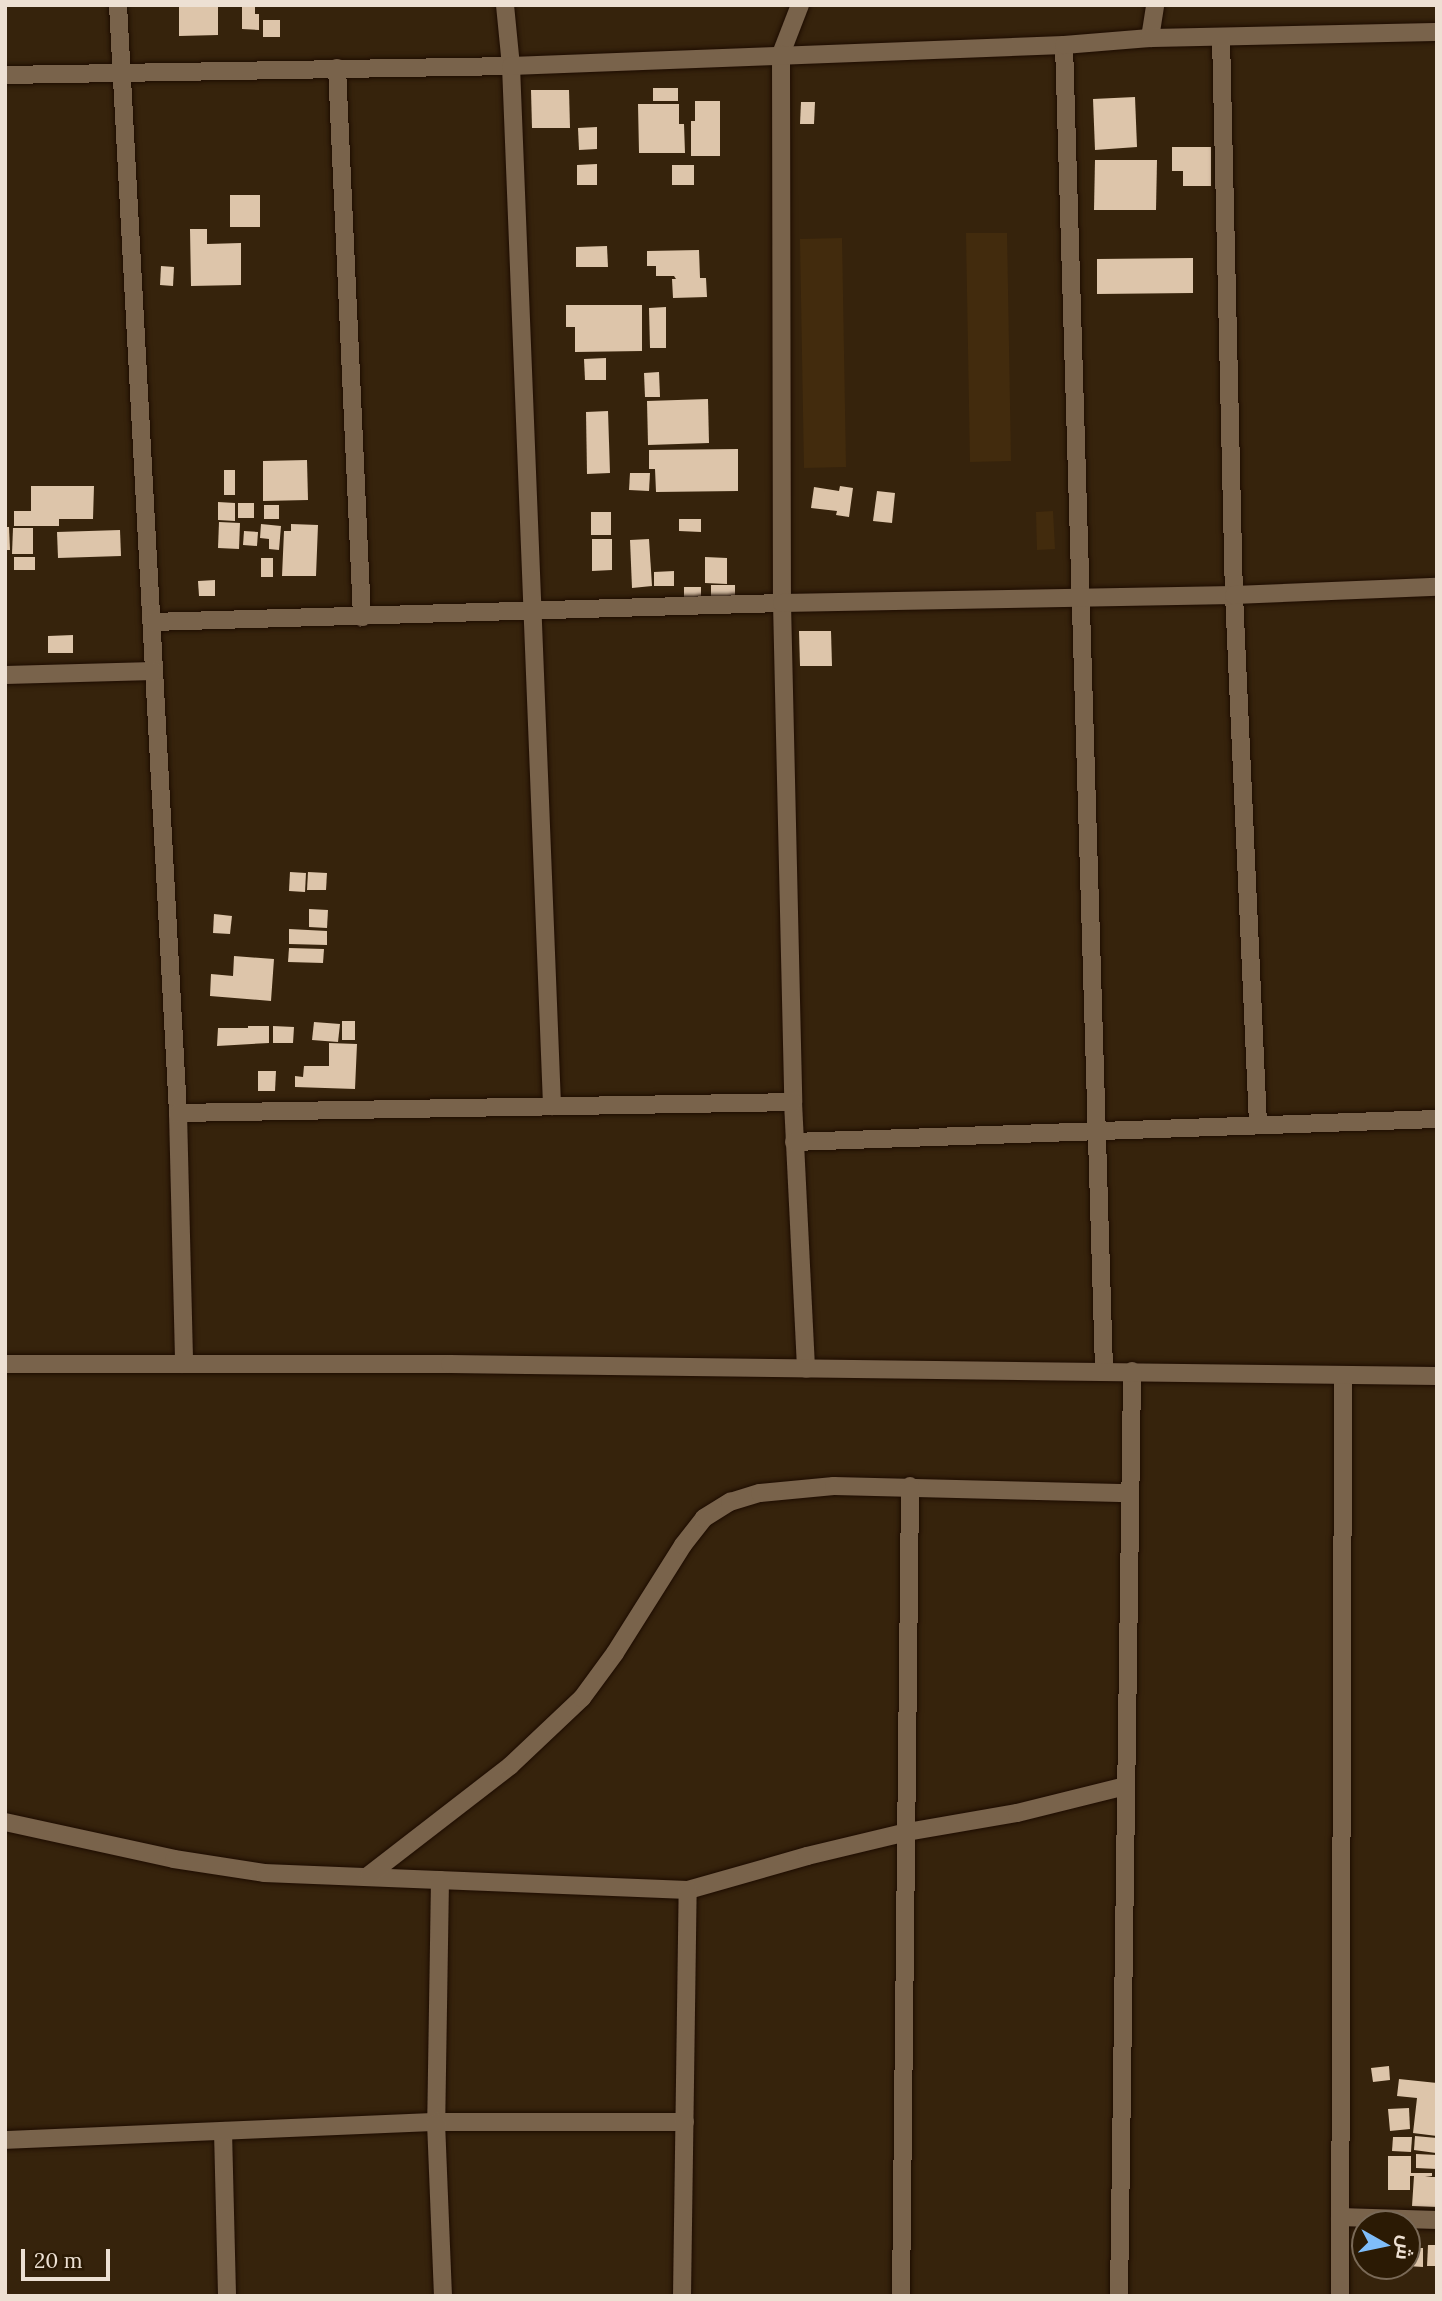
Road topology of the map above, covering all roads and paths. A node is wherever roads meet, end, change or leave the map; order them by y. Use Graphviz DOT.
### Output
graph roads {
  1 [pos="118,5"];
  2 [pos="505,5"];
  3 [pos="800,5"];
  4 [pos="1155,5"];
  5 [pos="1437,32"];
  6 [pos="1221,37"];
  7 [pos="1150,38"];
  8 [pos="1064,45"];
  9 [pos="781,54"];
  10 [pos="511,66"];
  11 [pos="337,68"];
  12 [pos="120,71"];
  13 [pos="5,75"];
  14 [pos="1437,587"];
  15 [pos="1234,595"];
  16 [pos="1079,599"];
  17 [pos="782,603"];
  18 [pos="534,610"];
  19 [pos="362,617"];
  20 [pos="152,622"];
  21 [pos="154,671"];
  22 [pos="5,675"];
  23 [pos="793,1102"];
  24 [pos="552,1106"];
  25 [pos="178,1113"];
  26 [pos="1437,1119"];
  27 [pos="1258,1123"];
  28 [pos="1098,1129"];
  29 [pos="794,1142"];
  30 [pos="5,1364"];
  31 [pos="184,1364"];
  32 [pos="806,1369"];
  33 [pos="1104,1371"];
  34 [pos="1132,1371"];
  35 [pos="1343,1376"];
  36 [pos="1437,1376"];
  37 [pos="910,1486"];
  38 [pos="1130,1493"];
  39 [pos="1126,1786"];
  40 [pos="5,1822"];
  41 [pos="907,1832"];
  42 [pos="369,1875"];
  43 [pos="440,1880"];
  44 [pos="688,1890"];
  45 [pos="436,2122"];
  46 [pos="685,2122"];
  47 [pos="223,2131"];
  48 [pos="5,2140"];
  49 [pos="1340,2217"];
  50 [pos="1437,2220"];
  51 [pos="227,2296"];
  52 [pos="443,2296"];
  53 [pos="682,2296"];
  54 [pos="901,2296"];
  55 [pos="1119,2296"];
  56 [pos="1340,2296"];
  1 -- 12 [label="street"];
  2 -- 10 [label="street"];
  3 -- 9 [label="street"];
  4 -- 7 [label="street"];
  5 -- 6 [label="street"];
  6 -- 7 [label="street"];
  6 -- 15 [label="street"];
  7 -- 8 [label="street"];
  8 -- 9 [label="street"];
  8 -- 16 [label="street"];
  9 -- 10 [label="street"];
  9 -- 17 [label="street"];
  10 -- 11 [label="street"];
  10 -- 18 [label="street"];
  11 -- 12 [label="street"];
  11 -- 19 [label="street"];
  12 -- 13 [label="street"];
  12 -- 20 [label="street"];
  14 -- 15 [label="street"];
  15 -- 16 [label="street"];
  15 -- 27 [label="street"];
  16 -- 17 [label="street"];
  16 -- 28 [label="street"];
  17 -- 18 [label="street"];
  17 -- 23 [label="street"];
  18 -- 19 [label="street"];
  18 -- 24 [label="street"];
  19 -- 20 [label="street"];
  20 -- 21 [label="street"];
  21 -- 22 [label="street"];
  21 -- 25 [label="street"];
  23 -- 24 [label="street"];
  23 -- 29 [label="street"];
  24 -- 25 [label="street"];
  25 -- 31 [label="street"];
  26 -- 27 [label="street"];
  27 -- 28 [label="street"];
  28 -- 29 [label="street"];
  28 -- 33 [label="street"];
  29 -- 32 [label="street"];
  30 -- 31 [label="street"];
  31 -- 32 [label="street"];
  32 -- 33 [label="street"];
  33 -- 34 [label="street"];
  34 -- 35 [label="street"];
  34 -- 38 [label="street"];
  35 -- 36 [label="street"];
  35 -- 49 [label="street"];
  37 -- 38 [label="street"];
  37 -- 41 [label="street"];
  37 -- 42 [label="street"];
  38 -- 39 [label="street"];
  39 -- 41 [label="street"];
  39 -- 55 [label="street"];
  40 -- 42 [label="street"];
  41 -- 44 [label="street"];
  41 -- 54 [label="street"];
  42 -- 43 [label="street"];
  43 -- 44 [label="street"];
  43 -- 45 [label="street"];
  44 -- 46 [label="street"];
  45 -- 46 [label="street"];
  45 -- 47 [label="street"];
  45 -- 52 [label="street"];
  46 -- 53 [label="street"];
  47 -- 48 [label="street"];
  47 -- 51 [label="street"];
  49 -- 50 [label="street"];
  49 -- 56 [label="street"];
}
